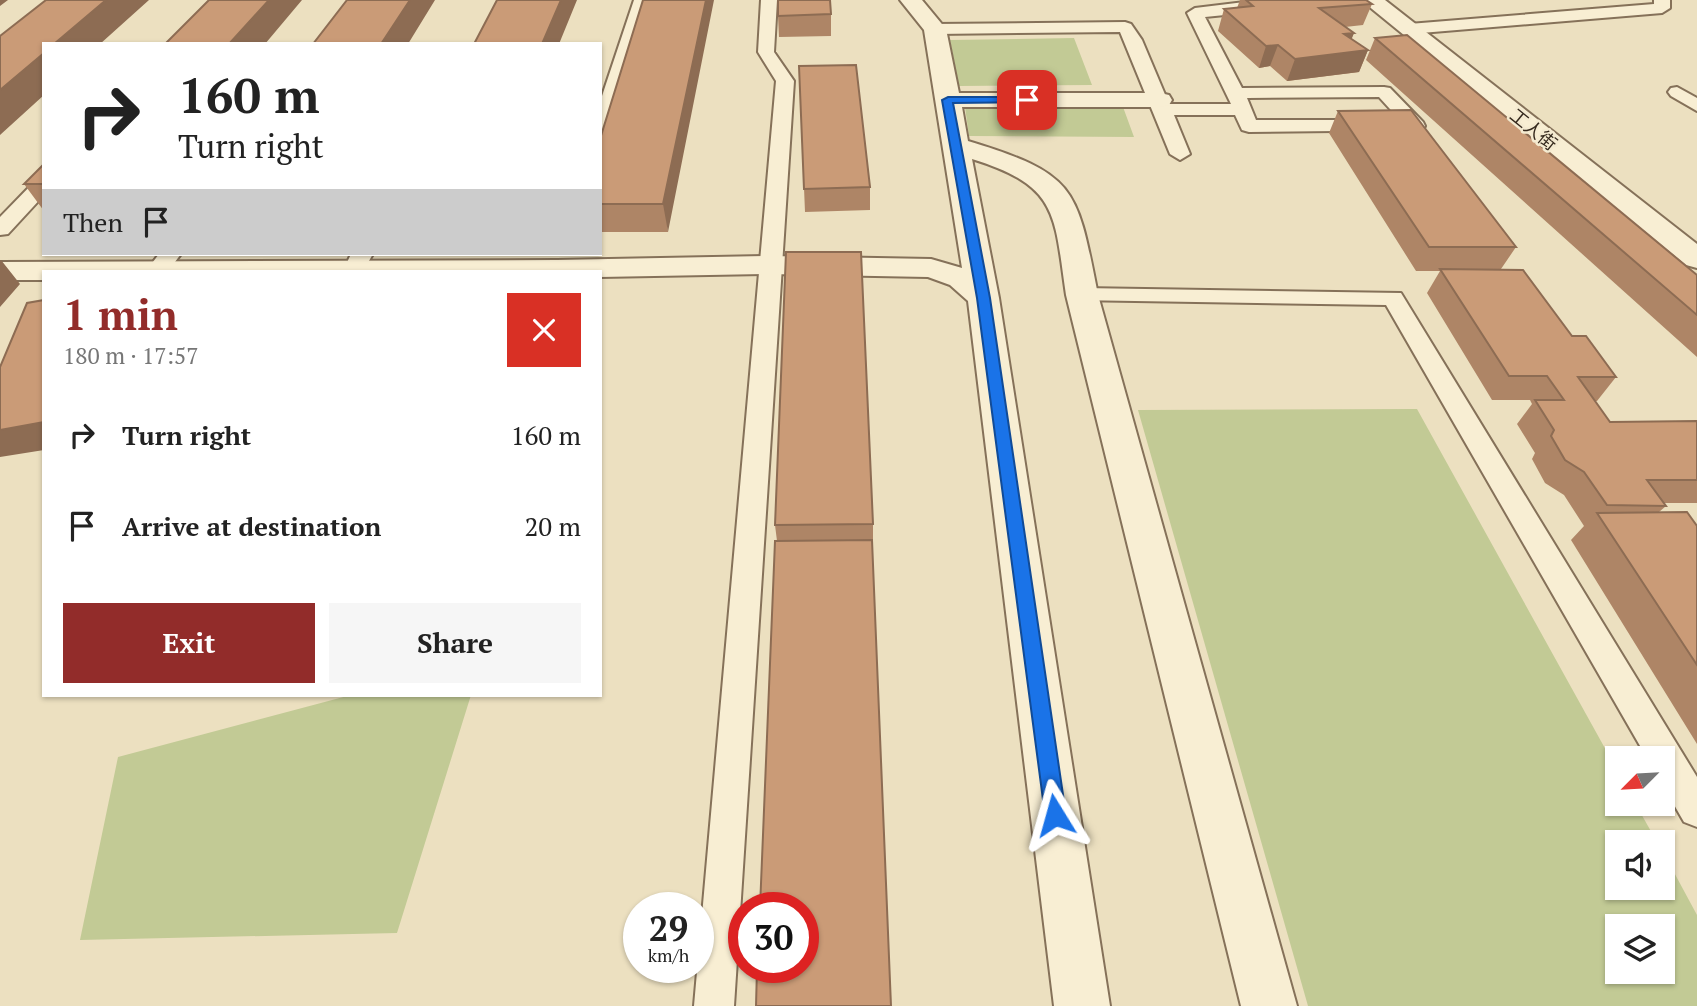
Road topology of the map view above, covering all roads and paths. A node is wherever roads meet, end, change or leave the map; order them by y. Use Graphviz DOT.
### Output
graph roads {
  1 [pos="642,0"];
  2 [pos="769,0"];
  3 [pos="911,0"];
  4 [pos="1269,0"];
  5 [pos="1372,0"];
  6 [pos="1527,0"];
  7 [pos="1662,0"];
  8 [pos="1529,19"];
  9 [pos="935,29"];
  10 [pos="1409,29"];
  11 [pos="1677,92"];
  12 [pos="948,100"];
  13 [pos="1239,101"];
  14 [pos="1162,105"];
  15 [pos="1697,106"];
  16 [pos="602,125"];
  17 [pos="956,145"];
  18 [pos="1180,154"];
  19 [pos="42,185"];
  20 [pos="0,229"];
  21 [pos="972,236"];
  22 [pos="1697,259"];
  23 [pos="559,261"];
  24 [pos="358,262"];
  25 [pos="769,265"];
  26 [pos="931,268"];
  27 [pos="180,270"];
  28 [pos="0,271"];
  29 [pos="42,271"];
  30 [pos="1082,295"];
  31 [pos="983,298"];
  32 [pos="1697,810"];
  33 [pos="713,1006"];
  34 [pos="1082,1006"];
  35 [pos="1269,1006"];
  1 -- 16 [label="lane"];
  2 -- 25 [label="lane"];
  3 -- 9 [label="street"];
  4 -- 13 [label="lane"];
  5 -- 10 [label="street, 工人街"];
  6 -- 8 [label="lane"];
  7 -- 8 [label="lane"];
  8 -- 10 [label="lane"];
  9 -- 12 [label="street"];
  9 -- 14 [label="lane"];
  10 -- 22 [label="street, 工人街"];
  11 -- 15 [label="lane"];
  12 -- 14 [label="street"];
  12 -- 17 [label="street"];
  13 -- 13 [label="lane"];
  13 -- 14 [label="lane"];
  14 -- 18 [label="lane"];
  17 -- 21 [label="street"];
  17 -- 30 [label="street"];
  19 -- 20 [label="lane"];
  21 -- 26 [label="street"];
  21 -- 31 [label="street"];
  23 -- 24 [label="street"];
  23 -- 25 [label="street"];
  24 -- 27 [label="street"];
  25 -- 26 [label="street"];
  25 -- 33 [label="lane"];
  26 -- 31 [label="street"];
  28 -- 29 [label="street"];
  30 -- 32 [label="lane"];
  30 -- 35 [label="street"];
  31 -- 34 [label="street"];
}
